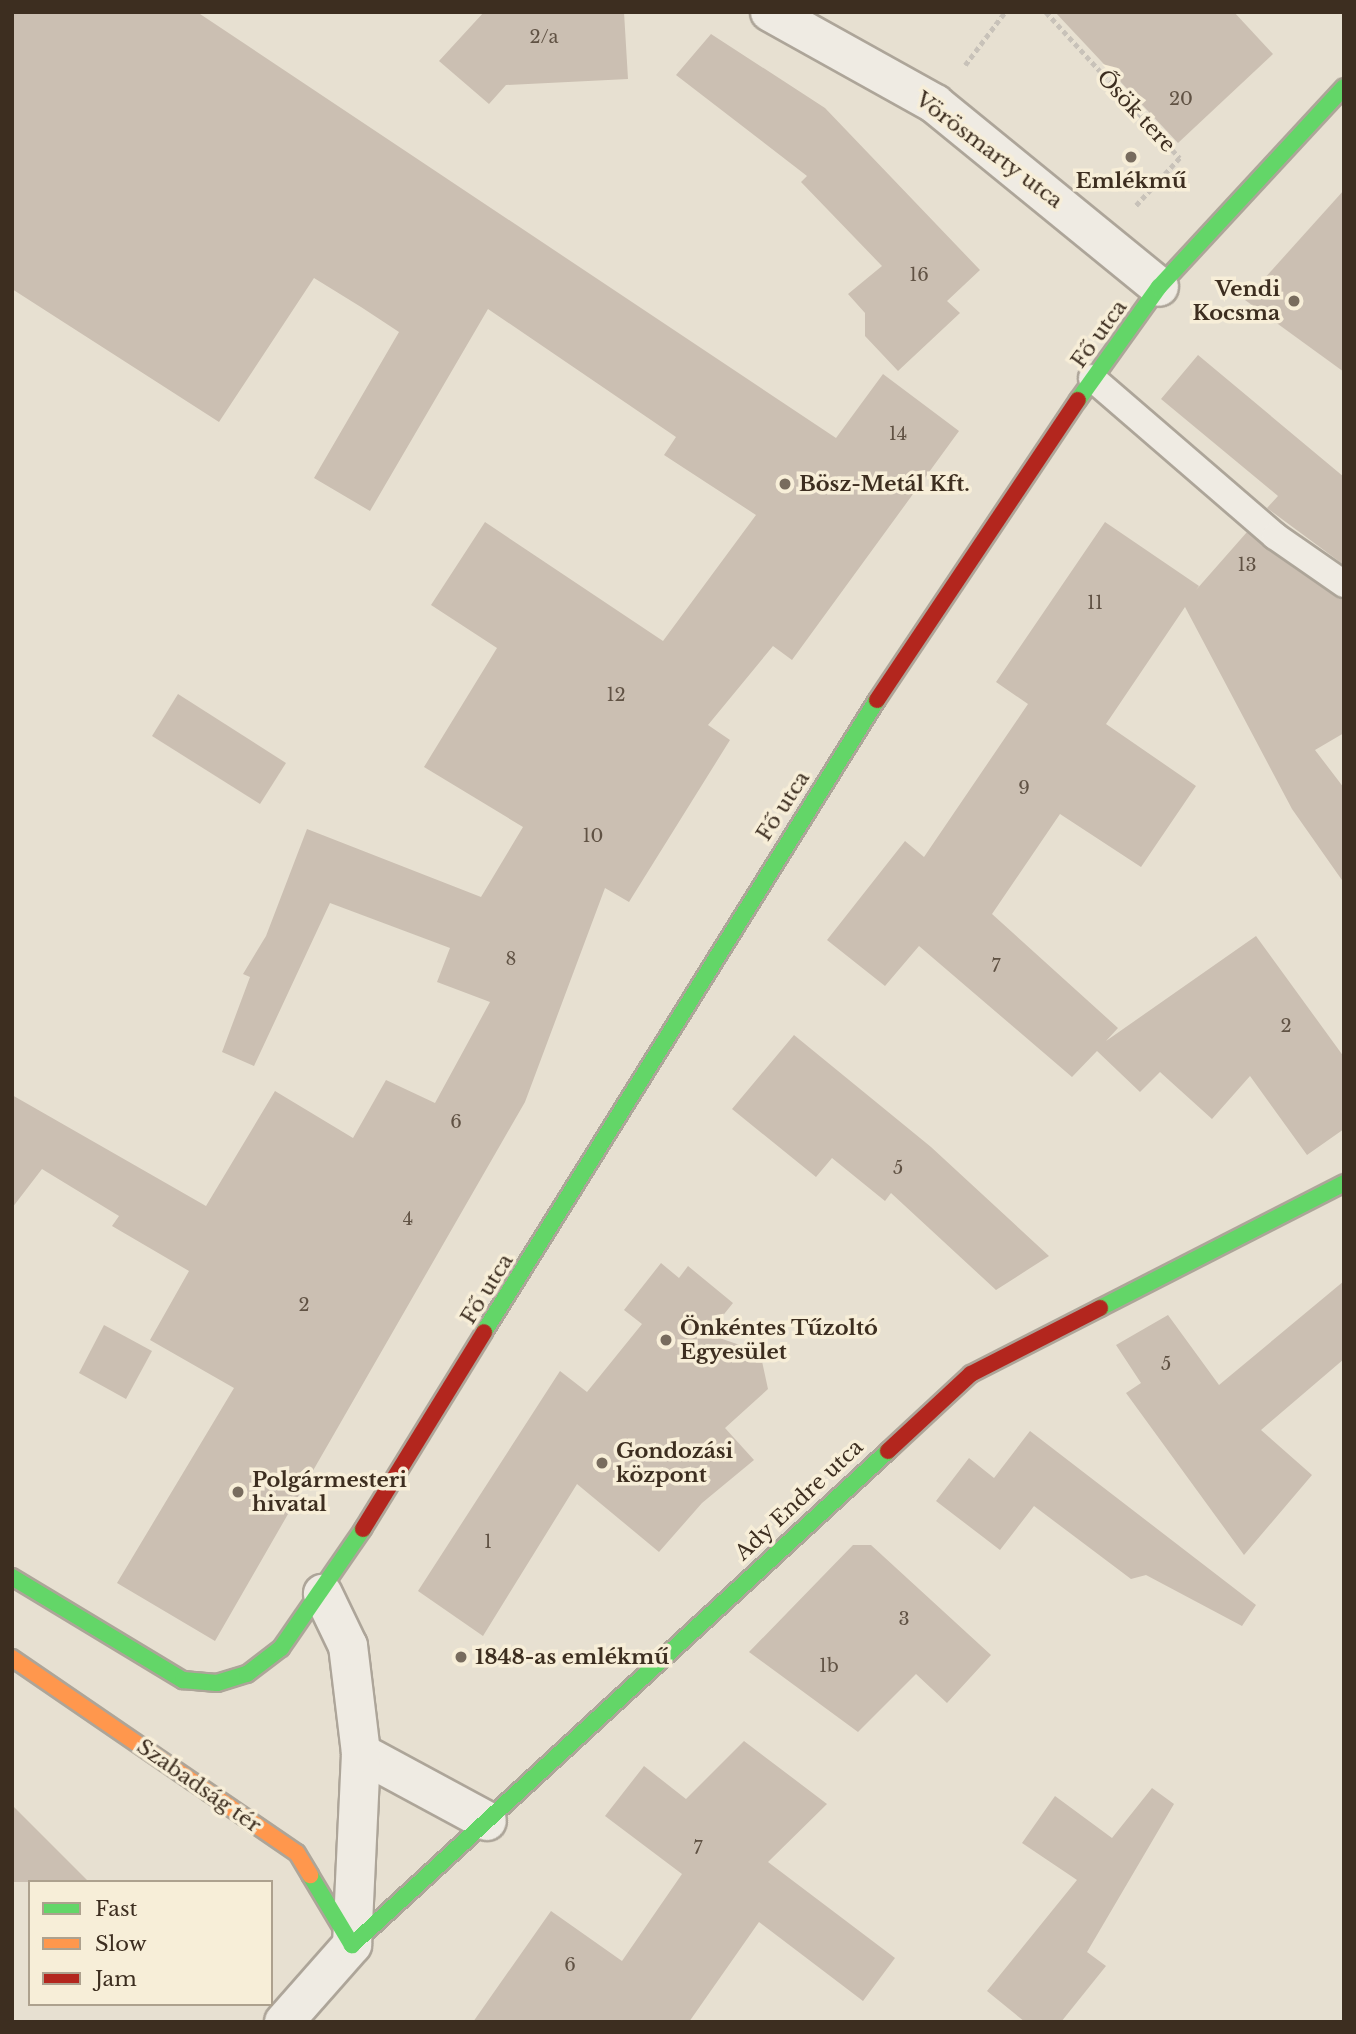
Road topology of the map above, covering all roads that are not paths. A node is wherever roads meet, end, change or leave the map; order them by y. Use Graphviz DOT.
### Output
graph roads {
  1 [pos="770,12"];
  2 [pos="1344,86"];
  3 [pos="1159,287"];
  4 [pos="1092,378"];
  5 [pos="1344,584"];
  6 [pos="1344,1183"];
  7 [pos="12,1577"];
  8 [pos="323,1594"];
  9 [pos="12,1658"];
  10 [pos="361,1753"];
  11 [pos="487,1821"];
  12 [pos="352,1945"];
  13 [pos="284,2022"];
  1 -- 3 [label="street, Vörösmarty utca"];
  2 -- 3 [label="street, Fő utca"];
  3 -- 4 [label="street, Fő utca"];
  4 -- 5 [label="lane"];
  4 -- 8 [label="street, Fő utca"];
  6 -- 11 [label="street, Ady Endre utca"];
  7 -- 8 [label="street, Fő utca"];
  8 -- 10 [label="street"];
  9 -- 12 [label="street, Szabadság tér"];
  10 -- 11 [label="street"];
  10 -- 12 [label="street"];
  11 -- 12 [label="street, Ady Endre utca"];
  12 -- 13 [label="street"];
}
